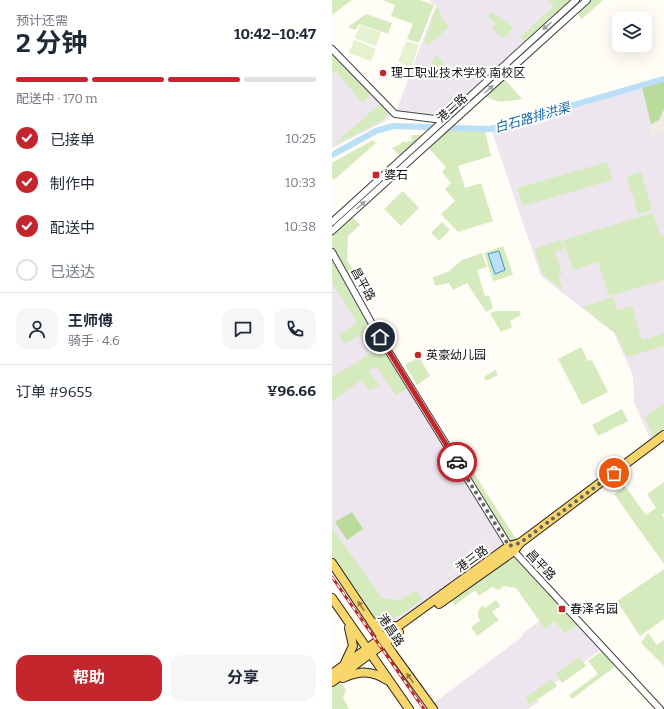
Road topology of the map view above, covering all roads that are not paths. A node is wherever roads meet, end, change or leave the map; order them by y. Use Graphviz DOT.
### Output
graph roads {
  1 [pos="576,0"];
  2 [pos="587,0"];
  3 [pos="332,49"];
  4 [pos="440,122"];
  5 [pos="332,222"];
  6 [pos="332,232"];
  7 [pos="332,252"];
  8 [pos="664,435"];
  9 [pos="512,549"];
  10 [pos="332,563"];
  11 [pos="332,598"];
  12 [pos="345,618"];
  13 [pos="371,622"];
  14 [pos="403,623"];
  15 [pos="384,641"];
  16 [pos="369,652"];
  17 [pos="343,667"];
  18 [pos="333,680"];
  19 [pos="390,682"];
  20 [pos="409,709"];
  21 [pos="433,709"];
  22 [pos="660,709"];
  1 -- 4 [label="street, 港二路, one-way"];
  6 -- 2 [label="street, 港二路, one-way"];
  3 -- 4 [label="street"];
  4 -- 5 [label="street, 港二路"];
  7 -- 9 [label="street, 昌平路"];
  8 -- 9 [label="main road"];
  9 -- 14 [label="main road, 港三路"];
  9 -- 15 [label="main road"];
  9 -- 22 [label="street, 昌平路"];
  13 -- 10 [label="main road, 港昌路, one-way"];
  11 -- 12 [label="main road"];
  12 -- 16 [label="main road"];
  12 -- 17 [label="main road"];
  13 -- 14 [label="main road"];
  13 -- 15 [label="main road, 港昌路"];
  14 -- 15 [label="main road, 港三路"];
  15 -- 16 [label="main road, 港三路"];
  21 -- 15 [label="main road, 港昌路, one-way"];
  16 -- 17 [label="main road, 港三路"];
  16 -- 18 [label="main road"];
  16 -- 19 [label="main road"];
  17 -- 18 [label="main road, 港三路"];
  18 -- 19 [label="main road"];
  19 -- 20 [label="main road"];
}
